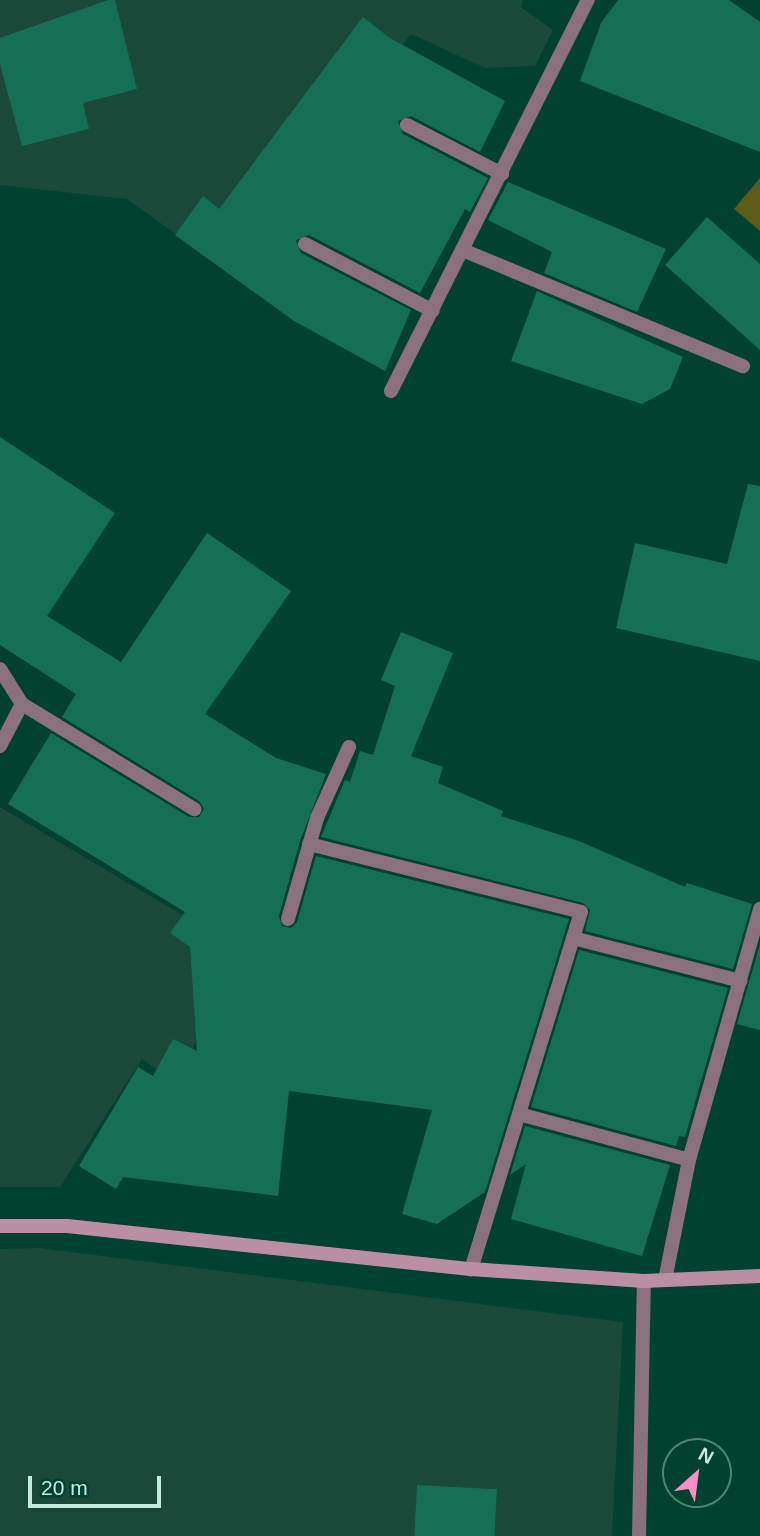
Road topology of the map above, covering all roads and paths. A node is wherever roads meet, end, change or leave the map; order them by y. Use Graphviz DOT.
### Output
graph roads {
  1 [pos="588,0"];
  2 [pos="407,125"];
  3 [pos="502,174"];
  4 [pos="305,244"];
  5 [pos="465,251"];
  6 [pos="433,312"];
  7 [pos="743,366"];
  8 [pos="391,391"];
  9 [pos="0,669"];
  10 [pos="22,704"];
  11 [pos="0,746"];
  12 [pos="349,747"];
  13 [pos="194,808"];
  14 [pos="309,844"];
  15 [pos="760,909"];
  16 [pos="288,919"];
  17 [pos="573,938"];
  18 [pos="741,981"];
  19 [pos="519,1114"];
  20 [pos="689,1160"];
  21 [pos="0,1226"];
  22 [pos="471,1269"];
  23 [pos="760,1276"];
  24 [pos="664,1280"];
  25 [pos="644,1281"];
  26 [pos="639,1536"];
  1 -- 3 [label="street"];
  2 -- 3 [label="street"];
  3 -- 5 [label="street"];
  4 -- 6 [label="street"];
  5 -- 6 [label="street"];
  5 -- 7 [label="street"];
  6 -- 8 [label="street"];
  9 -- 10 [label="street"];
  10 -- 11 [label="street"];
  10 -- 13 [label="street"];
  12 -- 14 [label="street"];
  14 -- 16 [label="street"];
  14 -- 17 [label="street"];
  15 -- 18 [label="street"];
  17 -- 18 [label="street"];
  17 -- 19 [label="street"];
  18 -- 20 [label="street"];
  19 -- 20 [label="street"];
  19 -- 22 [label="street"];
  20 -- 24 [label="street"];
  21 -- 22 [label="street"];
  22 -- 25 [label="street"];
  23 -- 24 [label="street"];
  24 -- 25 [label="street"];
  25 -- 26 [label="street"];
}
